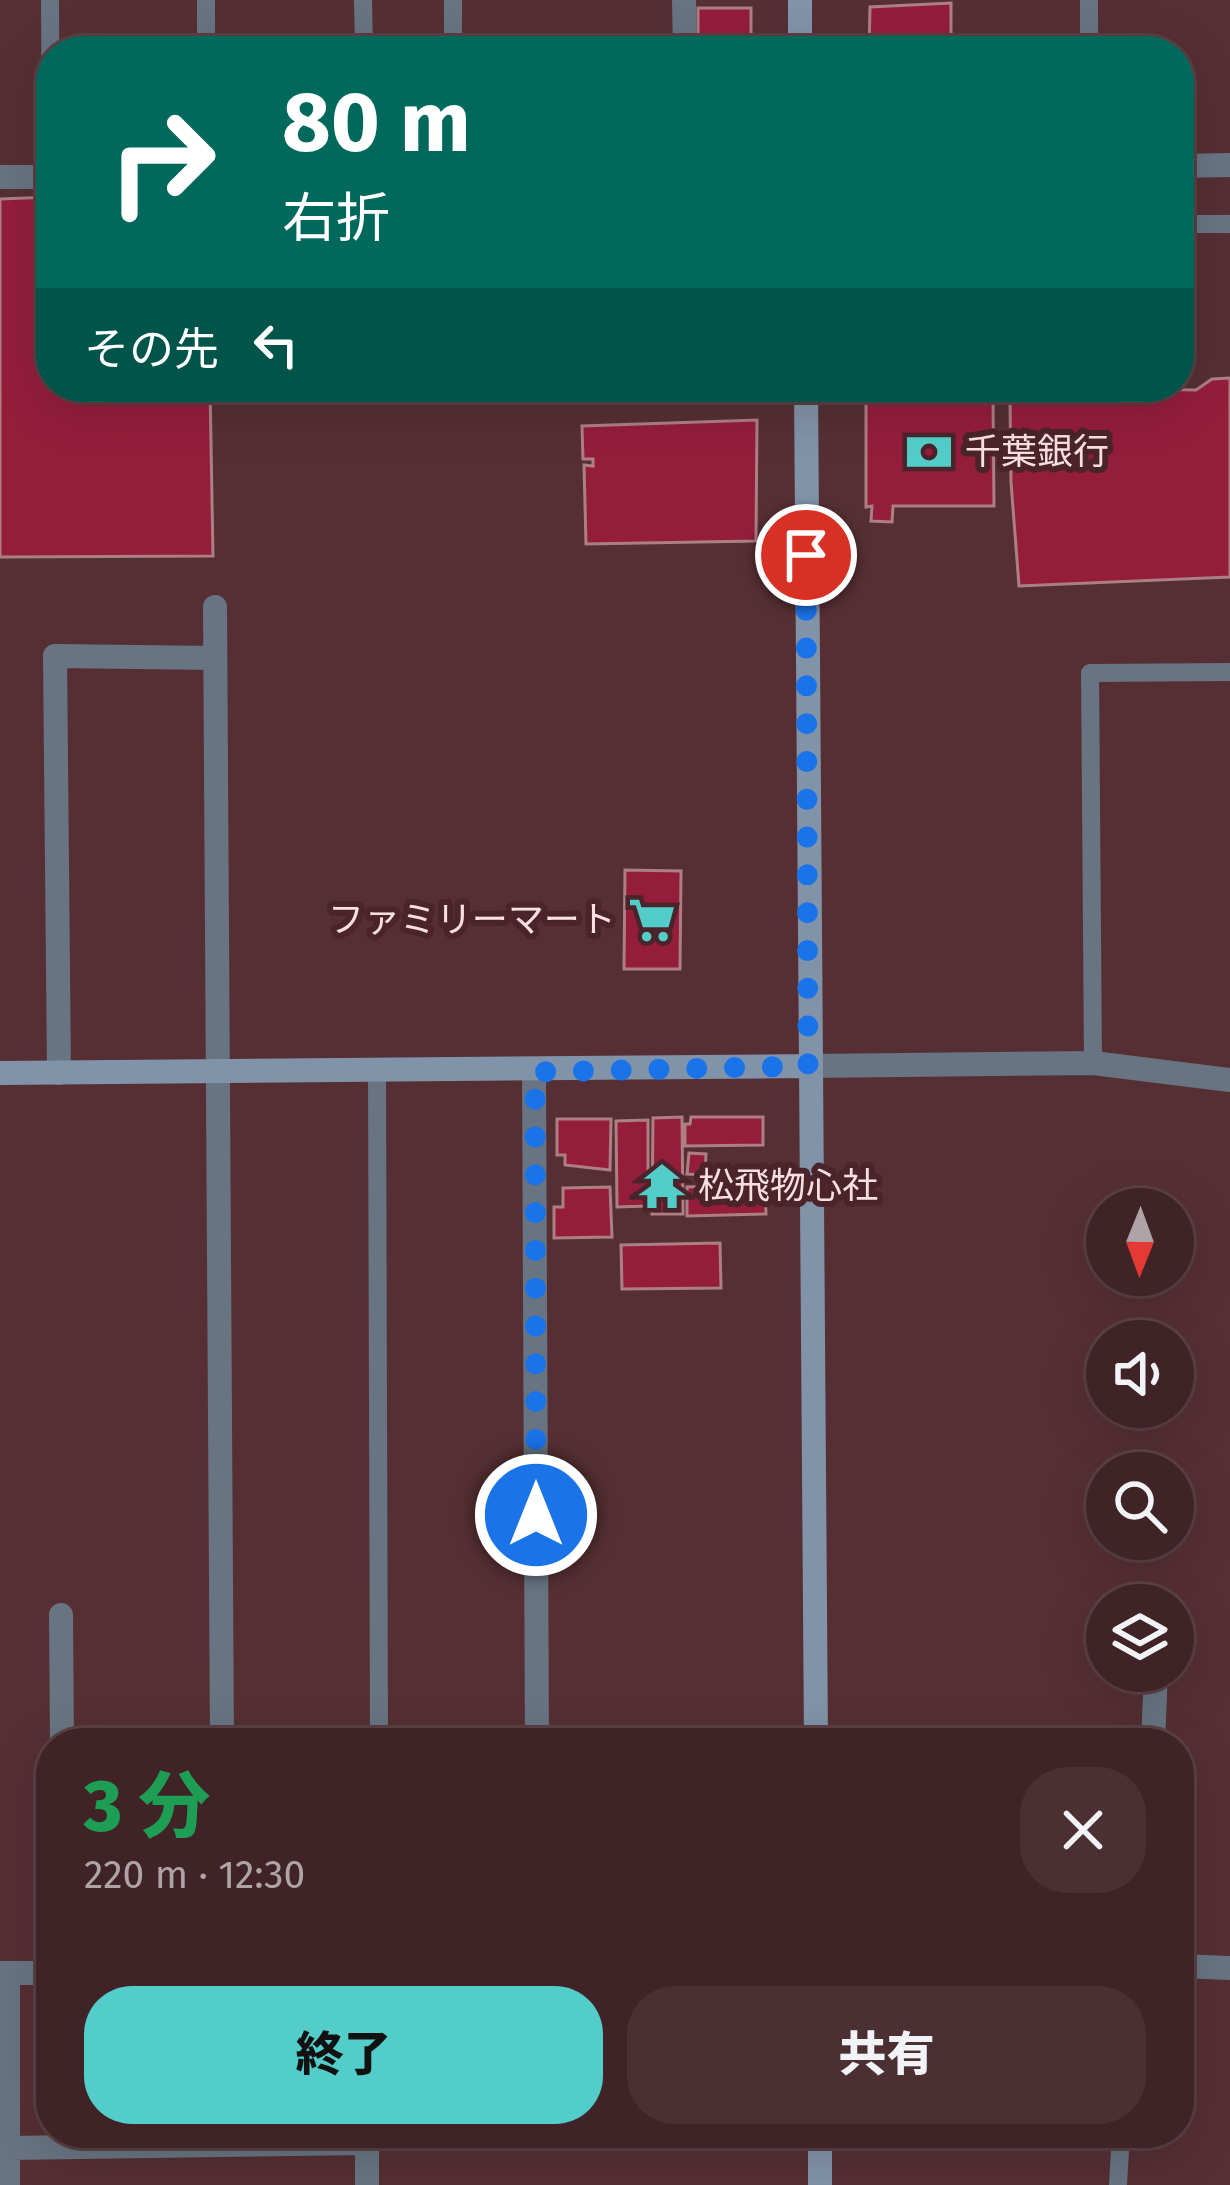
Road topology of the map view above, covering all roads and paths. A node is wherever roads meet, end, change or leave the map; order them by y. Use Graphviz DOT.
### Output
graph roads {
  1 [pos="50,0"];
  2 [pos="206,0"];
  3 [pos="363,0"];
  4 [pos="453,0"];
  5 [pos="684,0"];
  6 [pos="800,0"];
  7 [pos="1089,0"];
  8 [pos="50,36"];
  9 [pos="206,36"];
  10 [pos="364,36"];
  11 [pos="453,36"];
  12 [pos="685,36"];
  13 [pos="800,36"];
  14 [pos="1089,36"];
  15 [pos="1230,165"];
  16 [pos="1194,166"];
  17 [pos="0,177"];
  18 [pos="36,177"];
  19 [pos="1194,224"];
  20 [pos="1230,224"];
  21 [pos="806,402"];
  22 [pos="215,607"];
  23 [pos="215,658"];
  24 [pos="1230,672"];
  25 [pos="1093,1063"];
  26 [pos="808,1066"];
  27 [pos="535,1072"];
  28 [pos="0,1073"];
  29 [pos="58,1073"];
  30 [pos="218,1073"];
  31 [pos="376,1073"];
  32 [pos="1230,1080"];
  33 [pos="61,1615"];
  34 [pos="1155,1692"];
  35 [pos="62,1728"];
  36 [pos="221,1728"];
  37 [pos="379,1728"];
  38 [pos="537,1728"];
  39 [pos="816,1728"];
  40 [pos="1154,1728"];
  41 [pos="1194,1967"];
  42 [pos="1230,1968"];
  43 [pos="4,1973"];
  44 [pos="36,1973"];
  45 [pos="36,2147"];
  46 [pos="8,2148"];
  47 [pos="367,2148"];
  48 [pos="820,2148"];
  49 [pos="1120,2148"];
  50 [pos="8,2185"];
  51 [pos="367,2185"];
  52 [pos="820,2185"];
  53 [pos="1118,2185"];
  1 -- 8 [label="lane"];
  2 -- 9 [label="lane"];
  3 -- 10 [label="lane"];
  4 -- 11 [label="lane"];
  5 -- 12 [label="street"];
  6 -- 13 [label="street"];
  7 -- 14 [label="lane"];
  15 -- 16 [label="street"];
  17 -- 18 [label="street"];
  19 -- 20 [label="lane"];
  21 -- 26 [label="street"];
  22 -- 23 [label="street"];
  23 -- 29 [label="street"];
  23 -- 30 [label="street"];
  24 -- 25 [label="lane"];
  25 -- 26 [label="street"];
  25 -- 32 [label="street"];
  26 -- 27 [label="street"];
  26 -- 39 [label="street"];
  27 -- 31 [label="street"];
  27 -- 38 [label="street"];
  28 -- 29 [label="street"];
  29 -- 30 [label="street"];
  30 -- 31 [label="street"];
  30 -- 36 [label="street"];
  31 -- 37 [label="lane"];
  33 -- 35 [label="street"];
  34 -- 40 [label="street"];
  41 -- 42 [label="street"];
  43 -- 44 [label="street"];
  43 -- 46 [label="street"];
  45 -- 46 [label="street"];
  46 -- 50 [label="street"];
  47 -- 51 [label="street"];
  48 -- 52 [label="street"];
  49 -- 53 [label="lane"];
}
